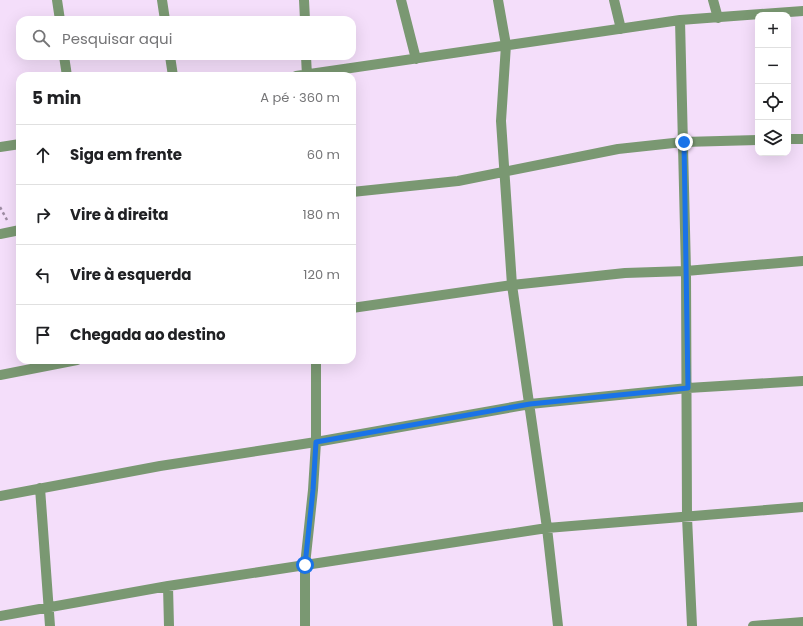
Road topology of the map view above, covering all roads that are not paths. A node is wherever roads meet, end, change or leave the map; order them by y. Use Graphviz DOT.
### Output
graph roads {
  1 [pos="56,0"];
  2 [pos="162,0"];
  3 [pos="304,0"];
  4 [pos="401,0"];
  5 [pos="498,0"];
  6 [pos="614,0"];
  7 [pos="713,0"];
  8 [pos="803,11"];
  9 [pos="59,16"];
  10 [pos="164,16"];
  11 [pos="305,16"];
  12 [pos="718,18"];
  13 [pos="680,20"];
  14 [pos="621,29"];
  15 [pos="506,45"];
  16 [pos="416,59"];
  17 [pos="65,60"];
  18 [pos="171,60"];
  19 [pos="306,60"];
  20 [pos="66,72"];
  21 [pos="172,72"];
  22 [pos="307,72"];
  23 [pos="327,72"];
  24 [pos="791,139"];
  25 [pos="803,139"];
  26 [pos="755,140"];
  27 [pos="684,142"];
  28 [pos="16,145"];
  29 [pos="0,147"];
  30 [pos="505,172"];
  31 [pos="356,192"];
  32 [pos="16,231"];
  33 [pos="0,234"];
  34 [pos="803,261"];
  35 [pos="686,271"];
  36 [pos="512,284"];
  37 [pos="356,307"];
  38 [pos="56,364"];
  39 [pos="316,364"];
  40 [pos="0,375"];
  41 [pos="803,381"];
  42 [pos="688,388"];
  43 [pos="530,404"];
  44 [pos="316,442"];
  45 [pos="40,488"];
  46 [pos="0,496"];
  47 [pos="803,507"];
  48 [pos="687,517"];
  49 [pos="547,528"];
  50 [pos="305,565"];
  51 [pos="168,586"];
  52 [pos="50,607"];
  53 [pos="0,616"];
  54 [pos="803,622"];
  55 [pos="50,626"];
  56 [pos="169,626"];
  57 [pos="305,626"];
  58 [pos="558,626"];
  59 [pos="692,626"];
  60 [pos="753,626"];
  1 -- 9 [label="street"];
  2 -- 10 [label="street"];
  3 -- 11 [label="street"];
  4 -- 16 [label="street"];
  5 -- 15 [label="street"];
  6 -- 14 [label="street"];
  7 -- 12 [label="street"];
  8 -- 12 [label="street"];
  12 -- 13 [label="street"];
  13 -- 14 [label="street"];
  13 -- 27 [label="street"];
  14 -- 15 [label="street"];
  15 -- 16 [label="street"];
  15 -- 30 [label="street"];
  16 -- 23 [label="street"];
  17 -- 20 [label="street"];
  18 -- 21 [label="street"];
  19 -- 22 [label="street"];
  24 -- 25 [label="street"];
  26 -- 27 [label="street"];
  27 -- 30 [label="street"];
  27 -- 35 [label="street"];
  28 -- 29 [label="street"];
  30 -- 31 [label="street"];
  30 -- 36 [label="street"];
  32 -- 33 [label="street"];
  34 -- 35 [label="street"];
  35 -- 36 [label="street"];
  35 -- 42 [label="street"];
  36 -- 37 [label="street"];
  36 -- 43 [label="street"];
  38 -- 40 [label="street"];
  39 -- 44 [label="street"];
  41 -- 42 [label="street"];
  42 -- 43 [label="street"];
  42 -- 48 [label="street"];
  43 -- 44 [label="street"];
  43 -- 49 [label="street"];
  44 -- 45 [label="street"];
  44 -- 50 [label="street"];
  45 -- 46 [label="street"];
  45 -- 52 [label="street"];
  47 -- 48 [label="street"];
  48 -- 49 [label="street"];
  48 -- 59 [label="street"];
  49 -- 50 [label="street"];
  49 -- 58 [label="street"];
  50 -- 51 [label="street"];
  50 -- 57 [label="street"];
  51 -- 52 [label="street"];
  51 -- 56 [label="street"];
  52 -- 53 [label="street"];
  52 -- 55 [label="street"];
  54 -- 60 [label="street"];
}
